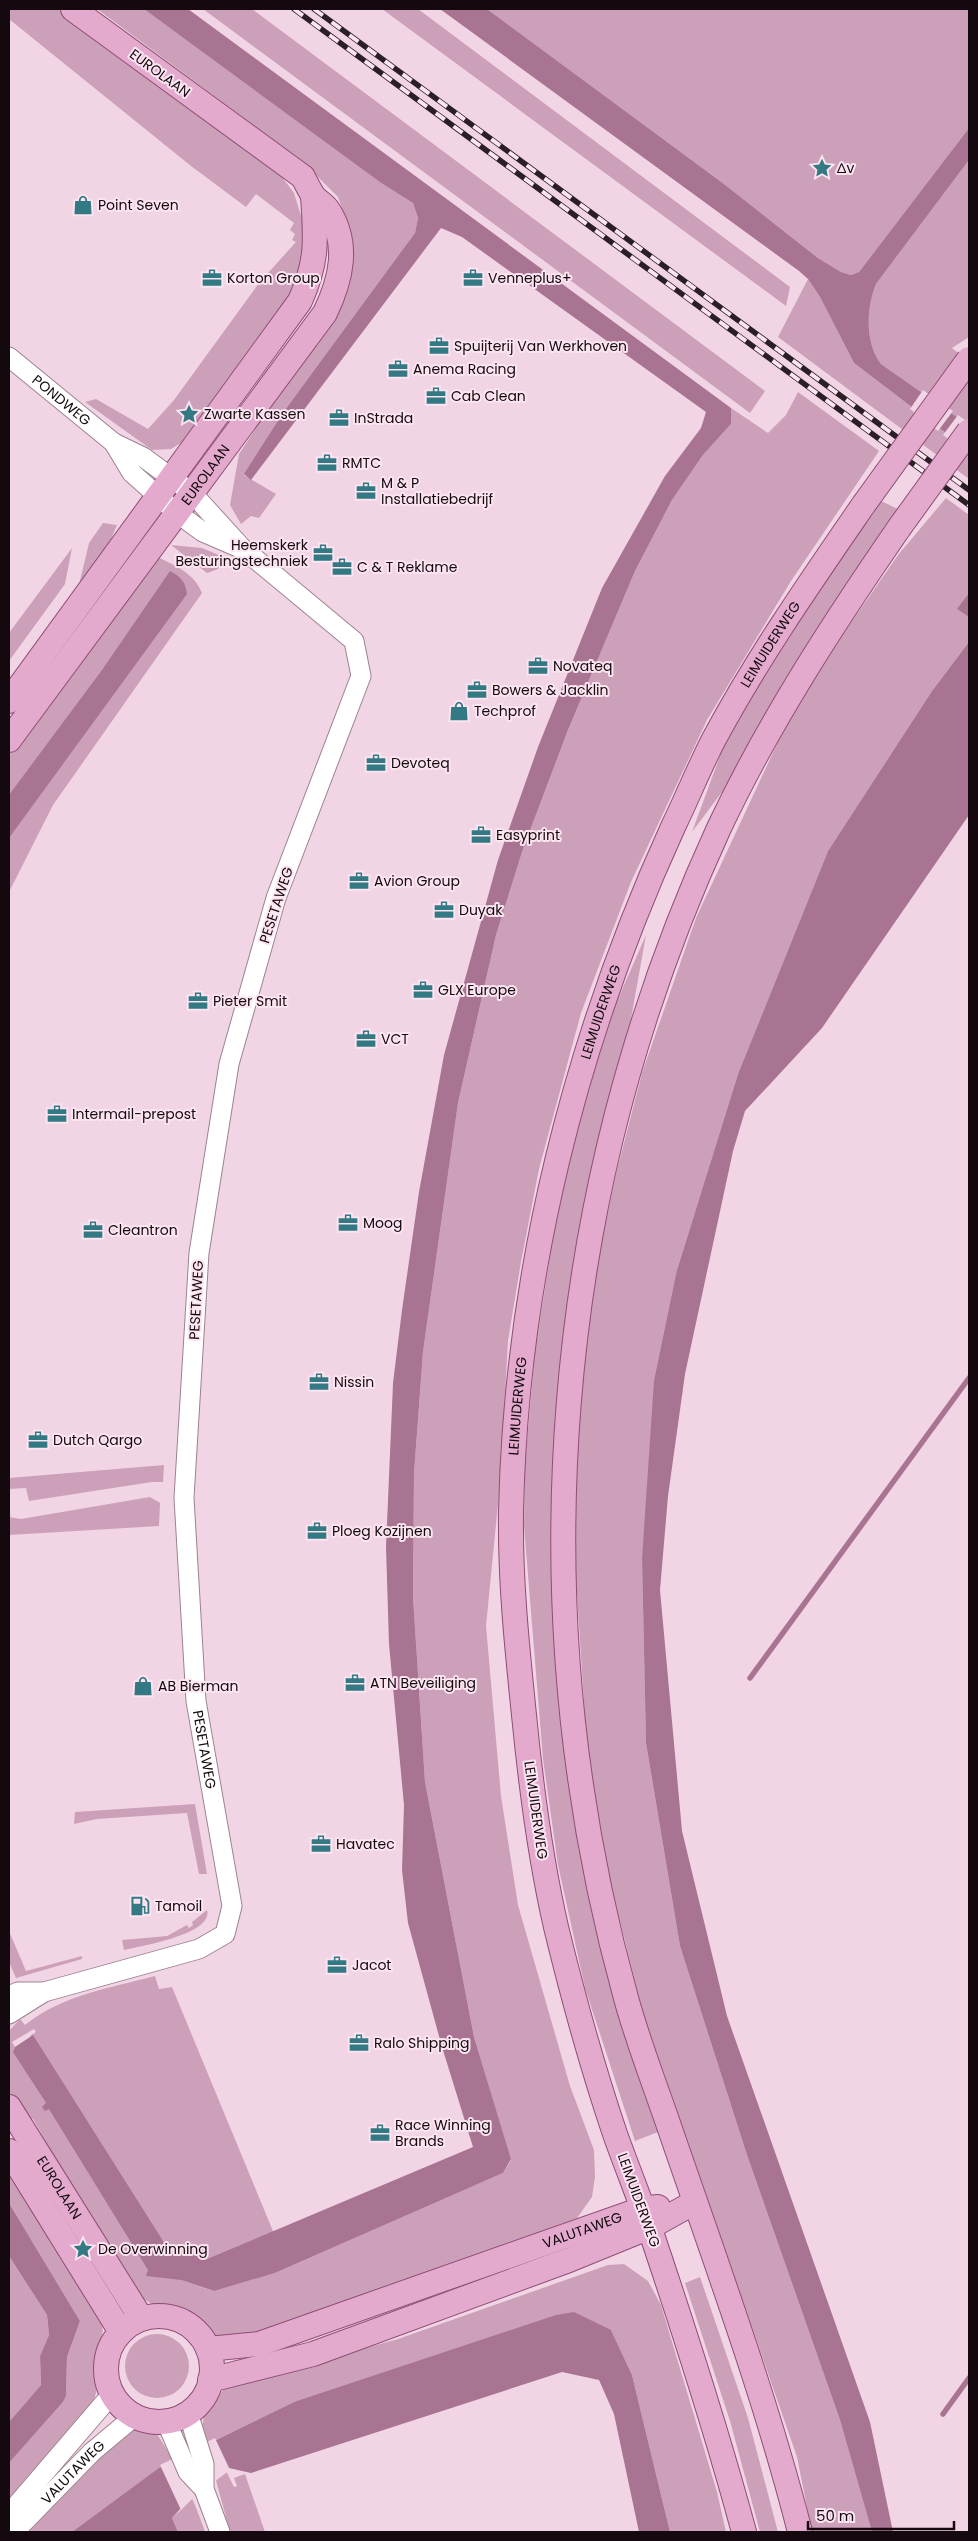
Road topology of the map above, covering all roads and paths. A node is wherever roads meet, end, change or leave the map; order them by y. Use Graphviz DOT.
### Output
graph roads {
  1 [pos="73,9"];
  2 [pos="313,196"];
  3 [pos="9,357"];
  4 [pos="969,359"];
  5 [pos="969,431"];
  6 [pos="165,487"];
  7 [pos="192,493"];
  8 [pos="177,513"];
  9 [pos="242,548"];
  10 [pos="9,701"];
  11 [pos="9,740"];
  12 [pos="44,1992"];
  13 [pos="9,1996"];
  14 [pos="9,2014"];
  15 [pos="9,2107"];
  16 [pos="9,2151"];
  17 [pos="694,2202"];
  18 [pos="646,2218"];
  19 [pos="141,2318"];
  20 [pos="121,2332"];
  21 [pos="208,2349"];
  22 [pos="210,2380"];
  23 [pos="112,2394"];
  24 [pos="188,2413"];
  25 [pos="134,2416"];
  26 [pos="166,2422"];
  27 [pos="206,2494"];
  28 [pos="9,2514"];
  29 [pos="14,2532"];
  30 [pos="220,2532"];
  31 [pos="744,2532"];
  32 [pos="800,2532"];
  1 -- 2 [label="main road, EUROLAAN"];
  2 -- 6 [label="main road, EUROLAAN"];
  2 -- 7 [label="main road, EUROLAAN"];
  3 -- 6 [label="street, PONDWEG"];
  4 -- 18 [label="main road, LEIMUIDERWEG, bridge"];
  5 -- 17 [label="main road, bridge"];
  6 -- 7 [label="street, PESETAWEG"];
  6 -- 8 [label="street, PESETAWEG"];
  6 -- 10 [label="main road, EUROLAAN"];
  7 -- 8 [label="main road, EUROLAAN"];
  7 -- 9 [label="street, PESETAWEG"];
  8 -- 9 [label="street, PESETAWEG"];
  8 -- 11 [label="main road, EUROLAAN"];
  9 -- 12 [label="street, PESETAWEG"];
  12 -- 13 [label="street, PESETAWEG"];
  12 -- 14 [label="street, PESETAWEG"];
  15 -- 19 [label="main road, EUROLAAN"];
  16 -- 20 [label="main road, EUROLAAN"];
  17 -- 18 [label="main road, VALUTAWEG"];
  17 -- 32 [label="main road"];
  18 -- 21 [label="main road, VALUTAWEG"];
  18 -- 22 [label="main road, VALUTAWEG"];
  18 -- 31 [label="main road, LEIMUIDERWEG"];
  19 -- 20 [label="main road"];
  19 -- 21 [label="main road"];
  20 -- 23 [label="main road"];
  21 -- 22 [label="main road"];
  22 -- 24 [label="main road"];
  23 -- 25 [label="main road"];
  23 -- 28 [label="street, VALUTAWEG"];
  24 -- 26 [label="main road"];
  24 -- 27 [label="street"];
  25 -- 26 [label="main road"];
  25 -- 29 [label="street, VALUTAWEG"];
  26 -- 27 [label="street"];
  27 -- 30 [label="street"];
}
